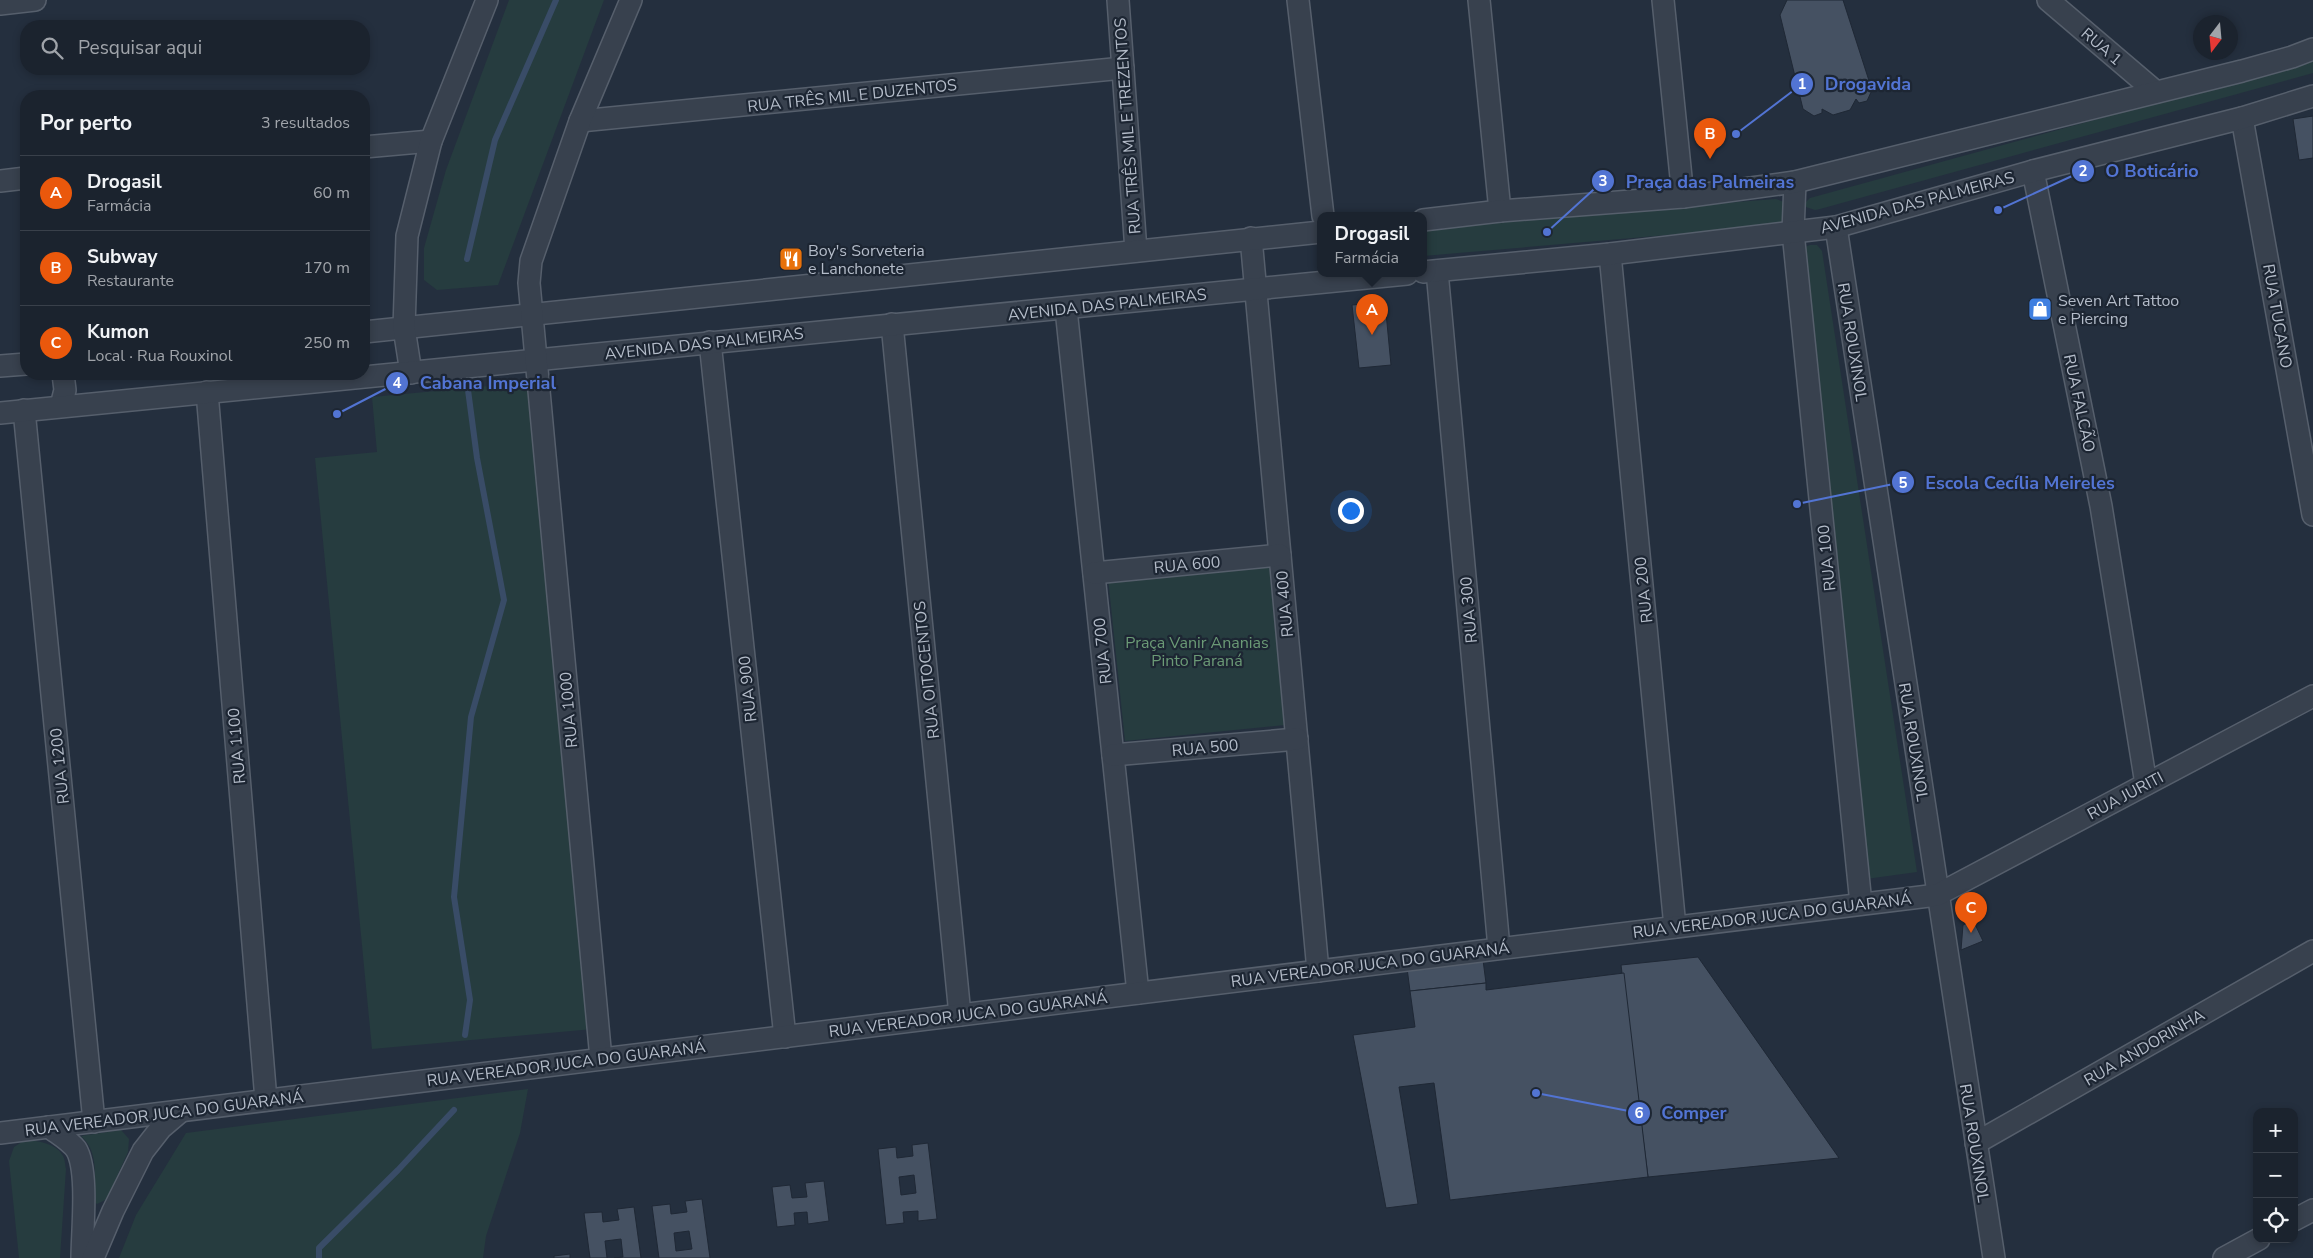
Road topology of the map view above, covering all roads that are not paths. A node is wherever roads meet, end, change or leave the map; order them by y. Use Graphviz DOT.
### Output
graph roads {
  1 [pos="35,0"];
  2 [pos="487,0"];
  3 [pos="631,0"];
  4 [pos="1118,0"];
  5 [pos="1298,0"];
  6 [pos="1479,0"];
  7 [pos="1663,0"];
  8 [pos="2048,0"];
  9 [pos="0,4"];
  10 [pos="2313,48"];
  11 [pos="1123,68"];
  12 [pos="2156,92"];
  13 [pos="2313,96"];
  14 [pos="2242,118"];
  15 [pos="580,121"];
  16 [pos="431,141"];
  17 [pos="370,147"];
  18 [pos="2033,172"];
  19 [pos="20,179"];
  20 [pos="0,181"];
  21 [pos="1795,182"];
  22 [pos="1683,197"];
  23 [pos="1500,211"];
  24 [pos="1323,212"];
  25 [pos="1427,220"];
  26 [pos="1836,226"];
  27 [pos="1317,232"];
  28 [pos="1793,232"];
  29 [pos="1251,238"];
  30 [pos="1136,251"];
  31 [pos="1610,254"];
  32 [pos="1430,272"];
  33 [pos="1329,277"];
  34 [pos="1255,289"];
  35 [pos="1066,309"];
  36 [pos="532,314"];
  37 [pos="892,324"];
  38 [pos="404,328"];
  39 [pos="370,331"];
  40 [pos="710,342"];
  41 [pos="536,360"];
  42 [pos="20,364"];
  43 [pos="0,366"];
  44 [pos="412,373"];
  45 [pos="370,377"];
  46 [pos="63,380"];
  47 [pos="336,380"];
  48 [pos="207,392"];
  49 [pos="61,406"];
  50 [pos="24,410"];
  51 [pos="0,413"];
  52 [pos="2313,515"];
  53 [pos="1280,555"];
  54 [pos="1094,573"];
  55 [pos="2313,696"];
  56 [pos="1296,739"];
  57 [pos="1113,754"];
  58 [pos="2146,784"];
  59 [pos="1937,894"];
  60 [pos="1861,904"];
  61 [pos="1675,927"];
  62 [pos="1499,948"];
  63 [pos="2313,952"];
  64 [pos="1318,971"];
  65 [pos="1138,993"];
  66 [pos="960,1015"];
  67 [pos="785,1036"];
  68 [pos="601,1059"];
  69 [pos="266,1100"];
  70 [pos="181,1111"];
  71 [pos="124,1118"];
  72 [pos="94,1122"];
  73 [pos="49,1127"];
  74 [pos="0,1133"];
  75 [pos="1976,1143"];
  76 [pos="136,1166"];
  77 [pos="2313,1210"];
  78 [pos="2298,1218"];
  79 [pos="2253,1242"];
  80 [pos="82,1258"];
  81 [pos="93,1258"];
  82 [pos="1994,1258"];
  83 [pos="2224,1258"];
  1 -- 9 [label="street"];
  2 -- 16 [label="street"];
  3 -- 15 [label="street, RUA 1000"];
  4 -- 11 [label="street, RUA TRÊS MIL E TREZENTOS"];
  5 -- 24 [label="street"];
  6 -- 23 [label="street"];
  7 -- 22 [label="street"];
  8 -- 12 [label="street, RUA 1"];
  10 -- 12 [label="street"];
  11 -- 15 [label="street, RUA TRÊS MIL E DUZENTOS"];
  11 -- 30 [label="street, RUA TRÊS MIL E TREZENTOS"];
  12 -- 21 [label="street"];
  13 -- 14 [label="street, AVENIDA DAS PALMEIRAS"];
  14 -- 18 [label="street, AVENIDA DAS PALMEIRAS"];
  14 -- 52 [label="street, RUA TUCANO"];
  15 -- 36 [label="street, RUA 1000"];
  16 -- 17 [label="street"];
  16 -- 38 [label="street"];
  18 -- 26 [label="street, AVENIDA DAS PALMEIRAS"];
  18 -- 58 [label="street, RUA FALCÃO"];
  19 -- 20 [label="street"];
  21 -- 22 [label="street"];
  21 -- 28 [label="street, RUA 100"];
  22 -- 23 [label="street"];
  23 -- 25 [label="street"];
  26 -- 28 [label="street, AVENIDA DAS PALMEIRAS"];
  26 -- 59 [label="street, RUA ROUXINOL"];
  27 -- 29 [label="street"];
  28 -- 31 [label="street, AVENIDA DAS PALMEIRAS"];
  28 -- 60 [label="street, RUA 100"];
  29 -- 30 [label="street"];
  29 -- 34 [label="street, RUA 400"];
  30 -- 36 [label="street"];
  31 -- 32 [label="street, AVENIDA DAS PALMEIRAS"];
  31 -- 61 [label="street, RUA 200"];
  32 -- 62 [label="street, RUA 300"];
  33 -- 34 [label="street, AVENIDA DAS PALMEIRAS"];
  34 -- 35 [label="street, AVENIDA DAS PALMEIRAS"];
  34 -- 53 [label="street, RUA 400"];
  35 -- 37 [label="street, AVENIDA DAS PALMEIRAS"];
  35 -- 54 [label="street, RUA 700"];
  36 -- 38 [label="street"];
  36 -- 41 [label="street, RUA 1000"];
  37 -- 40 [label="street, AVENIDA DAS PALMEIRAS"];
  37 -- 66 [label="street, RUA OITOCENTOS"];
  38 -- 39 [label="street"];
  38 -- 44 [label="street"];
  40 -- 41 [label="street, AVENIDA DAS PALMEIRAS"];
  40 -- 67 [label="street, RUA 900"];
  41 -- 44 [label="street, AVENIDA DAS PALMEIRAS"];
  41 -- 68 [label="street, RUA 1000"];
  42 -- 43 [label="street"];
  44 -- 45 [label="street, AVENIDA DAS PALMEIRAS"];
  46 -- 49 [label="street"];
  47 -- 48 [label="street, AVENIDA DAS PALMEIRAS"];
  48 -- 49 [label="street, AVENIDA DAS PALMEIRAS"];
  48 -- 69 [label="street, RUA 1100"];
  49 -- 50 [label="street, AVENIDA DAS PALMEIRAS"];
  50 -- 51 [label="street, AVENIDA DAS PALMEIRAS"];
  50 -- 72 [label="street, RUA 1200"];
  53 -- 54 [label="street, RUA 600"];
  53 -- 56 [label="street, RUA 400"];
  54 -- 57 [label="street, RUA 700"];
  55 -- 58 [label="street, RUA JURITI"];
  56 -- 57 [label="street, RUA 500"];
  56 -- 64 [label="street, RUA 400"];
  57 -- 65 [label="street, RUA 700"];
  58 -- 59 [label="street, RUA JURITI"];
  59 -- 60 [label="street, RUA VEREADOR JUCA DO GUARANÁ"];
  59 -- 75 [label="street, RUA ROUXINOL"];
  60 -- 61 [label="street, RUA VEREADOR JUCA DO GUARANÁ"];
  61 -- 62 [label="street, RUA VEREADOR JUCA DO GUARANÁ"];
  62 -- 64 [label="street, RUA VEREADOR JUCA DO GUARANÁ"];
  63 -- 75 [label="street, RUA ANDORINHA"];
  64 -- 65 [label="street, RUA VEREADOR JUCA DO GUARANÁ"];
  65 -- 66 [label="street, RUA VEREADOR JUCA DO GUARANÁ"];
  66 -- 67 [label="street, RUA VEREADOR JUCA DO GUARANÁ"];
  67 -- 68 [label="street, RUA VEREADOR JUCA DO GUARANÁ"];
  68 -- 69 [label="street, RUA VEREADOR JUCA DO GUARANÁ"];
  69 -- 70 [label="street, RUA VEREADOR JUCA DO GUARANÁ"];
  70 -- 71 [label="street, RUA VEREADOR JUCA DO GUARANÁ"];
  70 -- 76 [label="street"];
  71 -- 72 [label="street, RUA VEREADOR JUCA DO GUARANÁ"];
  71 -- 76 [label="street"];
  72 -- 73 [label="street, RUA VEREADOR JUCA DO GUARANÁ"];
  73 -- 74 [label="street, RUA VEREADOR JUCA DO GUARANÁ"];
  73 -- 80 [label="street"];
  75 -- 82 [label="street, RUA ROUXINOL"];
  76 -- 81 [label="street"];
  77 -- 78 [label="street"];
  79 -- 83 [label="street"];
}
